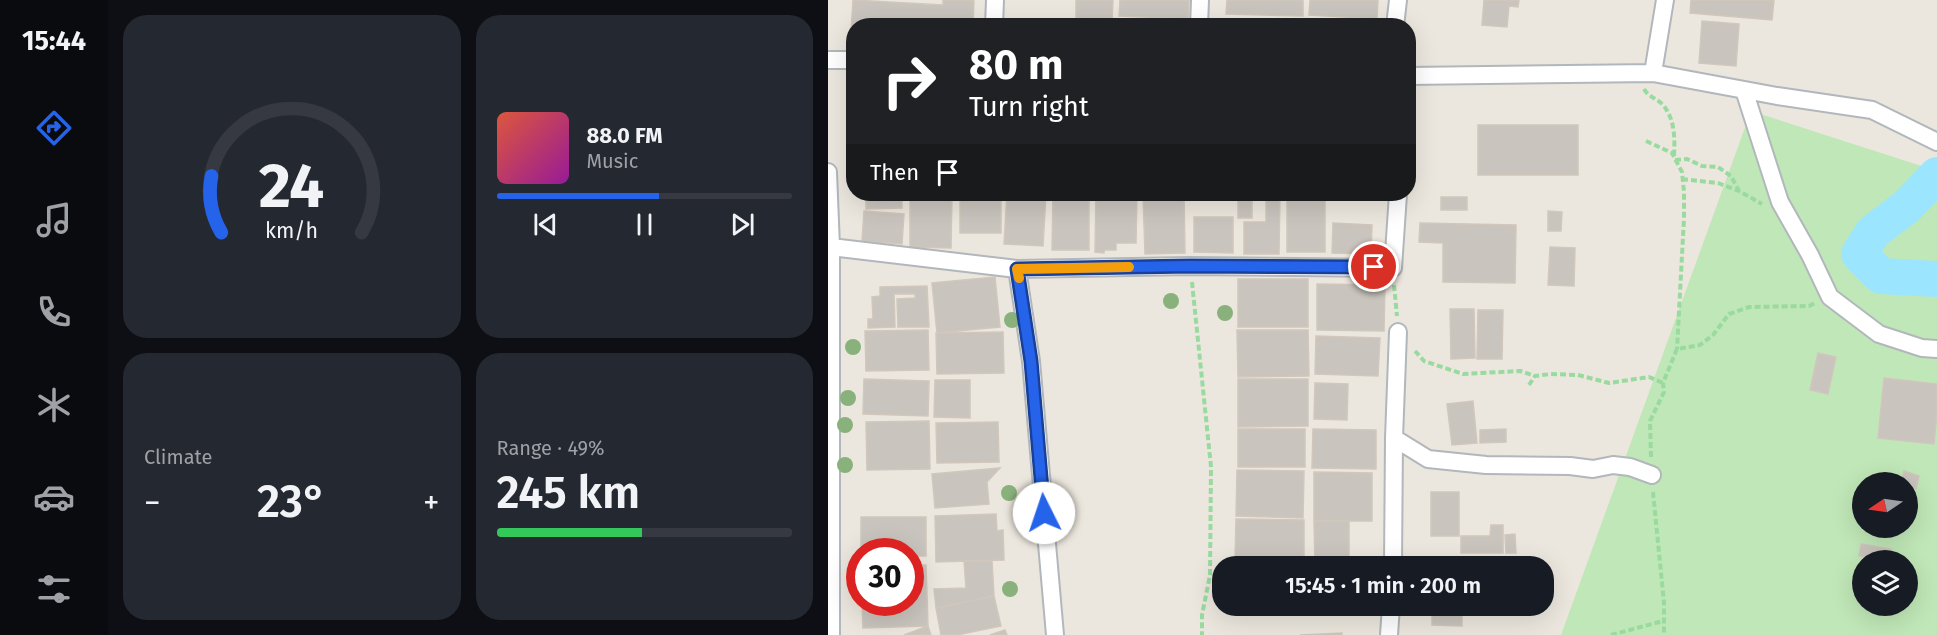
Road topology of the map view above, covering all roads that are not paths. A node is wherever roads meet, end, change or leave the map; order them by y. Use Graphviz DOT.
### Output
graph roads {
  1 [pos="995,0"];
  2 [pos="1200,0"];
  3 [pos="1398,0"];
  4 [pos="1665,0"];
  5 [pos="994,18"];
  6 [pos="1199,18"];
  7 [pos="1396,18"];
  8 [pos="828,60"];
  9 [pos="846,60"];
  10 [pos="1653,73"];
  11 [pos="1416,76"];
  12 [pos="1744,90"];
  13 [pos="1937,142"];
  14 [pos="828,172"];
  15 [pos="1398,201"];
  16 [pos="831,247"];
  17 [pos="1017,269"];
  18 [pos="1398,332"];
  19 [pos="1937,349"];
  20 [pos="1394,438"];
  21 [pos="1652,475"];
  22 [pos="1393,556"];
  23 [pos="1390,616"];
  24 [pos="831,635"];
  25 [pos="1055,635"];
  26 [pos="1389,635"];
  1 -- 5 [label="street"];
  2 -- 6 [label="street"];
  3 -- 7 [label="street"];
  4 -- 10 [label="street"];
  8 -- 9 [label="street"];
  10 -- 11 [label="street"];
  10 -- 12 [label="street"];
  12 -- 13 [label="street"];
  12 -- 19 [label="street"];
  14 -- 16 [label="street"];
  15 -- 17 [label="street"];
  16 -- 17 [label="street"];
  16 -- 24 [label="street"];
  17 -- 25 [label="street"];
  18 -- 20 [label="street"];
  20 -- 21 [label="street"];
  20 -- 22 [label="street"];
  23 -- 26 [label="street"];
}
